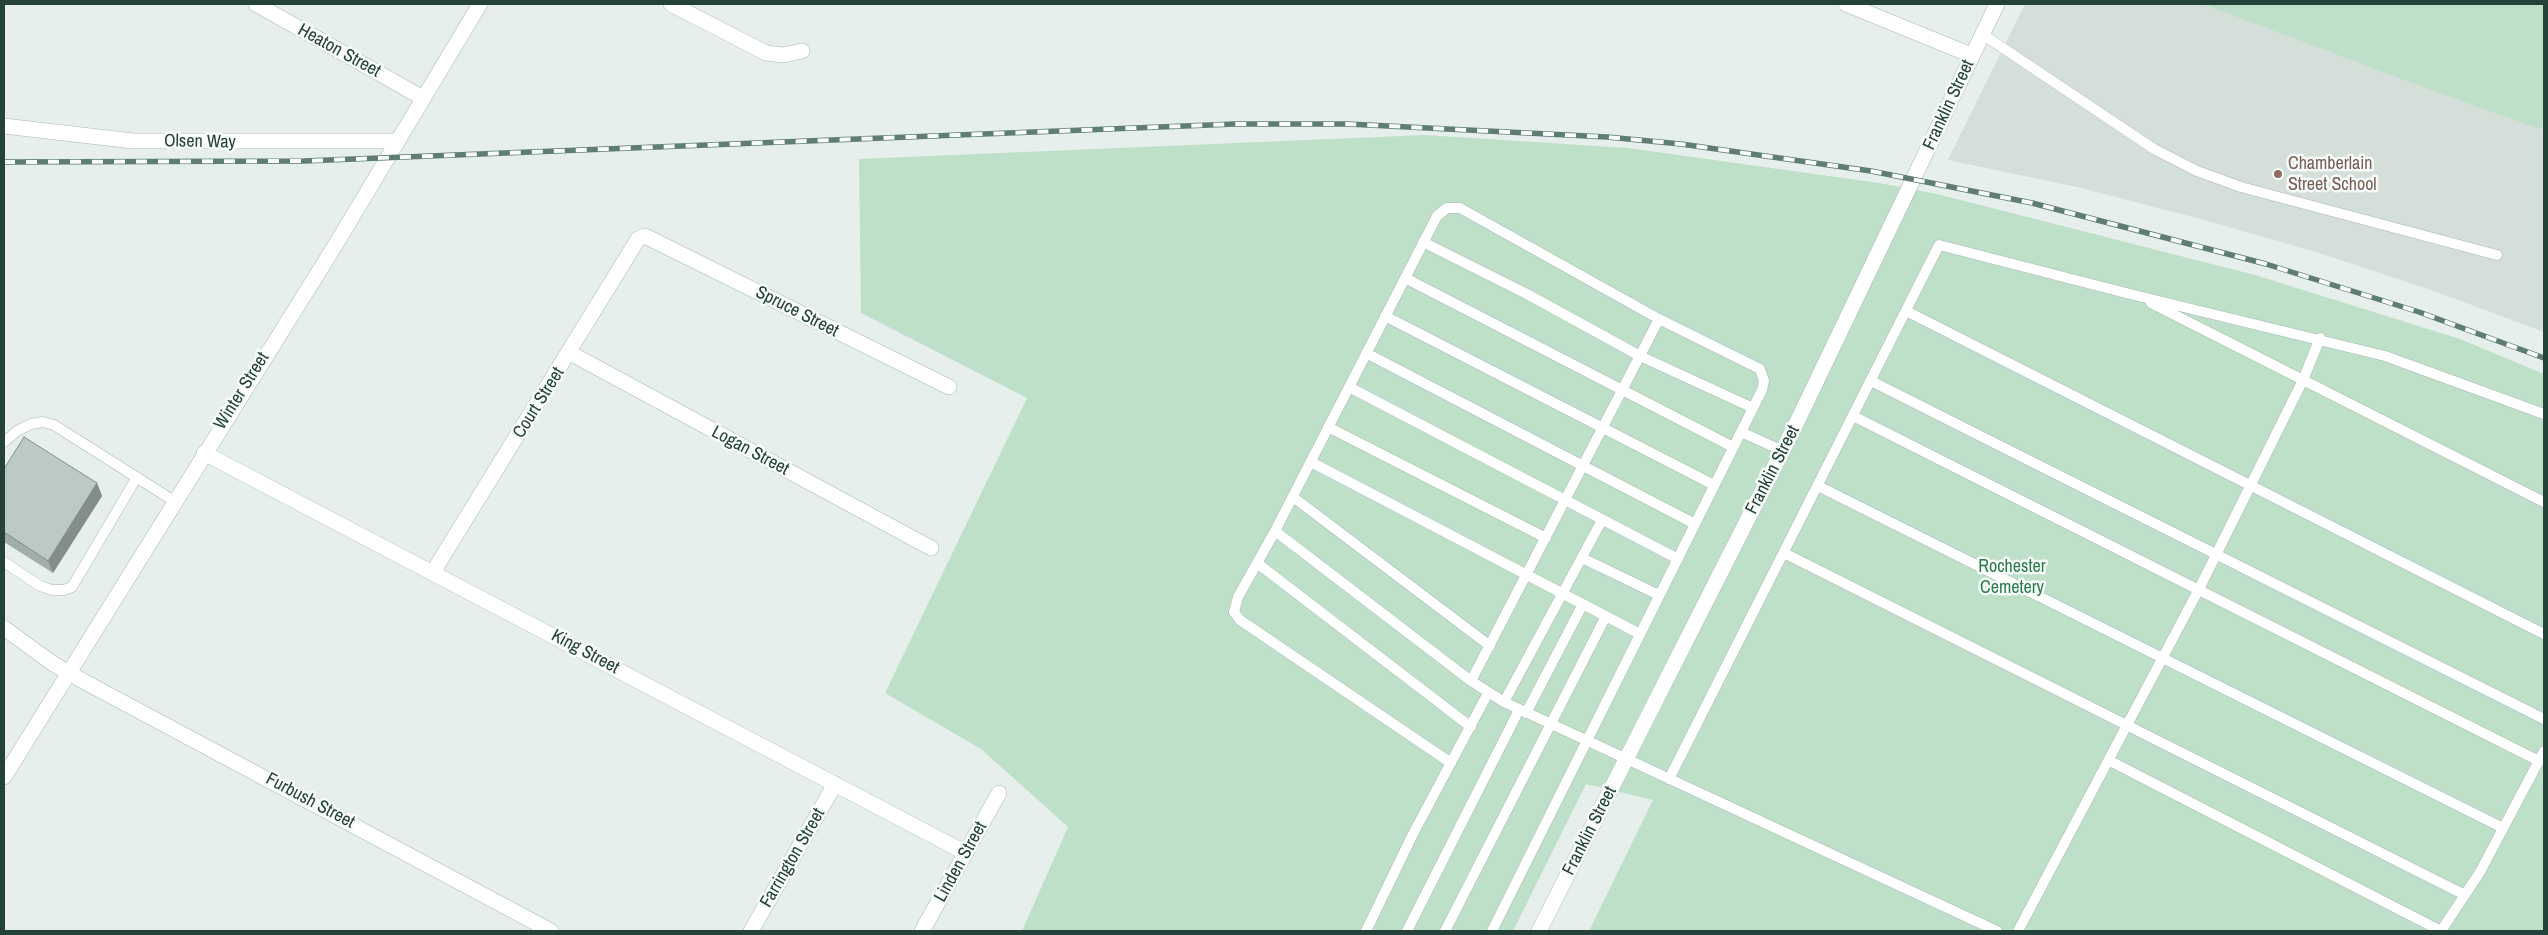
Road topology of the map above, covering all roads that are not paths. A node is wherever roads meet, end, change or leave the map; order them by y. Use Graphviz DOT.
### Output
graph roads {
  1 [pos="256,4"];
  2 [pos="480,4"];
  3 [pos="671,4"];
  4 [pos="1846,4"];
  5 [pos="1997,4"];
  6 [pos="1982,34"];
  7 [pos="802,51"];
  8 [pos="1971,55"];
  9 [pos="423,98"];
  10 [pos="4,126"];
  11 [pos="398,141"];
  12 [pos="645,236"];
  13 [pos="1423,242"];
  14 [pos="2497,255"];
  15 [pos="1405,278"];
  16 [pos="2134,295"];
  17 [pos="1906,311"];
  18 [pos="1385,316"];
  19 [pos="1659,319"];
  20 [pos="2320,338"];
  21 [pos="570,353"];
  22 [pos="1366,353"];
  23 [pos="1640,356"];
  24 [pos="2303,380"];
  25 [pos="1871,381"];
  26 [pos="949,387"];
  27 [pos="1349,387"];
  28 [pos="1623,389"];
  29 [pos="1753,408"];
  30 [pos="2544,414"];
  31 [pos="1852,416"];
  32 [pos="1328,427"];
  33 [pos="1603,428"];
  34 [pos="1741,432"];
  35 [pos="4,442"];
  36 [pos="1734,447"];
  37 [pos="1783,451"];
  38 [pos="204,453"];
  39 [pos="1311,462"];
  40 [pos="1583,466"];
  41 [pos="137,477"];
  42 [pos="1714,485"];
  43 [pos="1818,486"];
  44 [pos="2250,486"];
  45 [pos="1293,497"];
  46 [pos="1565,500"];
  47 [pos="174,501"];
  48 [pos="2544,502"];
  49 [pos="1602,520"];
  50 [pos="1695,524"];
  51 [pos="1276,531"];
  52 [pos="1546,538"];
  53 [pos="931,548"];
  54 [pos="1784,553"];
  55 [pos="2215,556"];
  56 [pos="1582,558"];
  57 [pos="1678,559"];
  58 [pos="4,562"];
  59 [pos="1257,563"];
  60 [pos="433,572"];
  61 [pos="1527,574"];
  62 [pos="2199,589"];
  63 [pos="1564,594"];
  64 [pos="1659,596"];
  65 [pos="1583,604"];
  66 [pos="1606,616"];
  67 [pos="4,628"];
  68 [pos="1640,634"];
  69 [pos="2544,634"];
  70 [pos="1490,646"];
  71 [pos="2164,658"];
  72 [pos="68,673"];
  73 [pos="1471,681"];
  74 [pos="1488,693"];
  75 [pos="1504,702"];
  76 [pos="1522,711"];
  77 [pos="2544,719"];
  78 [pos="1550,724"];
  79 [pos="2129,726"];
  80 [pos="1471,727"];
  81 [pos="1586,742"];
  82 [pos="2544,751"];
  83 [pos="1627,760"];
  84 [pos="2110,761"];
  85 [pos="2539,761"];
  86 [pos="1451,763"];
  87 [pos="4,777"];
  88 [pos="1669,779"];
  89 [pos="835,784"];
  90 [pos="999,793"];
  91 [pos="2503,828"];
  92 [pos="966,853"];
  93 [pos="2465,895"];
  94 [pos="551,931"];
  95 [pos="751,931"];
  96 [pos="922,931"];
  97 [pos="1366,931"];
  98 [pos="1408,931"];
  99 [pos="1445,931"];
  100 [pos="1492,931"];
  101 [pos="1540,931"];
  102 [pos="1997,931"];
  103 [pos="2018,931"];
  104 [pos="2441,931"];
  1 -- 9 [label="street, Heaton Street"];
  2 -- 9 [label="street, Winter Street"];
  3 -- 7 [label="street"];
  4 -- 8 [label="street"];
  5 -- 6 [label="street, Franklin Street"];
  6 -- 8 [label="street, Franklin Street"];
  6 -- 14 [label="lane"];
  8 -- 37 [label="street, Franklin Street"];
  9 -- 11 [label="street, Winter Street"];
  10 -- 11 [label="street, Olsen Way"];
  11 -- 38 [label="street, Winter Street"];
  12 -- 21 [label="street, Court Street"];
  12 -- 26 [label="street, Spruce Street"];
  13 -- 15 [label="lane"];
  13 -- 19 [label="lane"];
  13 -- 23 [label="lane"];
  15 -- 18 [label="lane"];
  15 -- 28 [label="lane"];
  16 -- 17 [label="lane"];
  16 -- 20 [label="lane"];
  16 -- 24 [label="lane"];
  17 -- 25 [label="lane"];
  17 -- 44 [label="lane"];
  18 -- 22 [label="lane"];
  18 -- 33 [label="lane"];
  19 -- 23 [label="lane"];
  19 -- 29 [label="lane"];
  20 -- 24 [label="lane"];
  20 -- 30 [label="lane"];
  21 -- 53 [label="street, Logan Street"];
  21 -- 60 [label="street, Court Street"];
  22 -- 27 [label="lane"];
  22 -- 40 [label="lane"];
  23 -- 28 [label="lane"];
  23 -- 29 [label="lane"];
  24 -- 44 [label="lane"];
  24 -- 48 [label="lane"];
  25 -- 31 [label="lane"];
  25 -- 55 [label="lane"];
  27 -- 32 [label="lane"];
  27 -- 46 [label="lane"];
  28 -- 33 [label="lane"];
  28 -- 36 [label="lane"];
  29 -- 34 [label="lane"];
  31 -- 43 [label="lane"];
  31 -- 62 [label="lane"];
  32 -- 39 [label="lane"];
  32 -- 52 [label="lane"];
  33 -- 40 [label="lane"];
  33 -- 42 [label="lane"];
  34 -- 36 [label="lane"];
  34 -- 37 [label="lane"];
  35 -- 41 [label="lane"];
  36 -- 42 [label="lane"];
  37 -- 83 [label="street, Franklin Street"];
  38 -- 47 [label="street, Winter Street"];
  38 -- 60 [label="street, King Street"];
  39 -- 45 [label="lane"];
  39 -- 61 [label="lane"];
  40 -- 46 [label="lane"];
  40 -- 50 [label="lane"];
  41 -- 47 [label="lane"];
  41 -- 58 [label="lane"];
  42 -- 50 [label="lane"];
  43 -- 54 [label="lane"];
  43 -- 71 [label="lane"];
  44 -- 55 [label="lane"];
  44 -- 69 [label="lane"];
  45 -- 51 [label="lane"];
  45 -- 70 [label="lane"];
  46 -- 49 [label="lane"];
  46 -- 52 [label="lane"];
  47 -- 72 [label="street, Winter Street"];
  49 -- 56 [label="lane"];
  49 -- 57 [label="lane"];
  50 -- 57 [label="lane"];
  51 -- 59 [label="lane"];
  51 -- 73 [label="lane"];
  52 -- 61 [label="lane"];
  54 -- 79 [label="lane"];
  54 -- 88 [label="lane"];
  55 -- 62 [label="lane"];
  55 -- 77 [label="lane"];
  56 -- 63 [label="lane"];
  56 -- 64 [label="lane"];
  57 -- 64 [label="lane"];
  59 -- 80 [label="lane"];
  59 -- 86 [label="lane"];
  60 -- 89 [label="street, King Street"];
  61 -- 63 [label="lane"];
  61 -- 70 [label="lane"];
  62 -- 71 [label="lane"];
  62 -- 85 [label="lane"];
  63 -- 65 [label="lane"];
  63 -- 75 [label="lane"];
  64 -- 68 [label="lane"];
  65 -- 66 [label="lane"];
  65 -- 76 [label="lane"];
  66 -- 68 [label="lane"];
  66 -- 78 [label="lane"];
  67 -- 72 [label="street, Furbush Street"];
  68 -- 81 [label="lane"];
  70 -- 73 [label="lane"];
  71 -- 79 [label="lane"];
  71 -- 91 [label="lane"];
  72 -- 87 [label="street, Winter Street"];
  72 -- 94 [label="street, Furbush Street"];
  73 -- 74 [label="lane"];
  74 -- 75 [label="lane"];
  74 -- 80 [label="lane"];
  75 -- 76 [label="lane"];
  76 -- 78 [label="lane"];
  76 -- 98 [label="lane"];
  78 -- 81 [label="lane"];
  78 -- 99 [label="lane"];
  79 -- 84 [label="lane"];
  79 -- 93 [label="lane"];
  80 -- 86 [label="lane"];
  81 -- 83 [label="lane"];
  81 -- 100 [label="lane"];
  82 -- 85 [label="lane"];
  83 -- 88 [label="lane"];
  83 -- 101 [label="street, Franklin Street"];
  84 -- 103 [label="lane"];
  84 -- 104 [label="lane"];
  85 -- 91 [label="lane"];
  86 -- 97 [label="lane"];
  88 -- 102 [label="lane"];
  89 -- 92 [label="street, King Street"];
  89 -- 95 [label="street, Farrington Street"];
  90 -- 92 [label="street, Linden Street"];
  91 -- 93 [label="lane"];
  92 -- 96 [label="street, Linden Street"];
  93 -- 104 [label="lane"];
}
